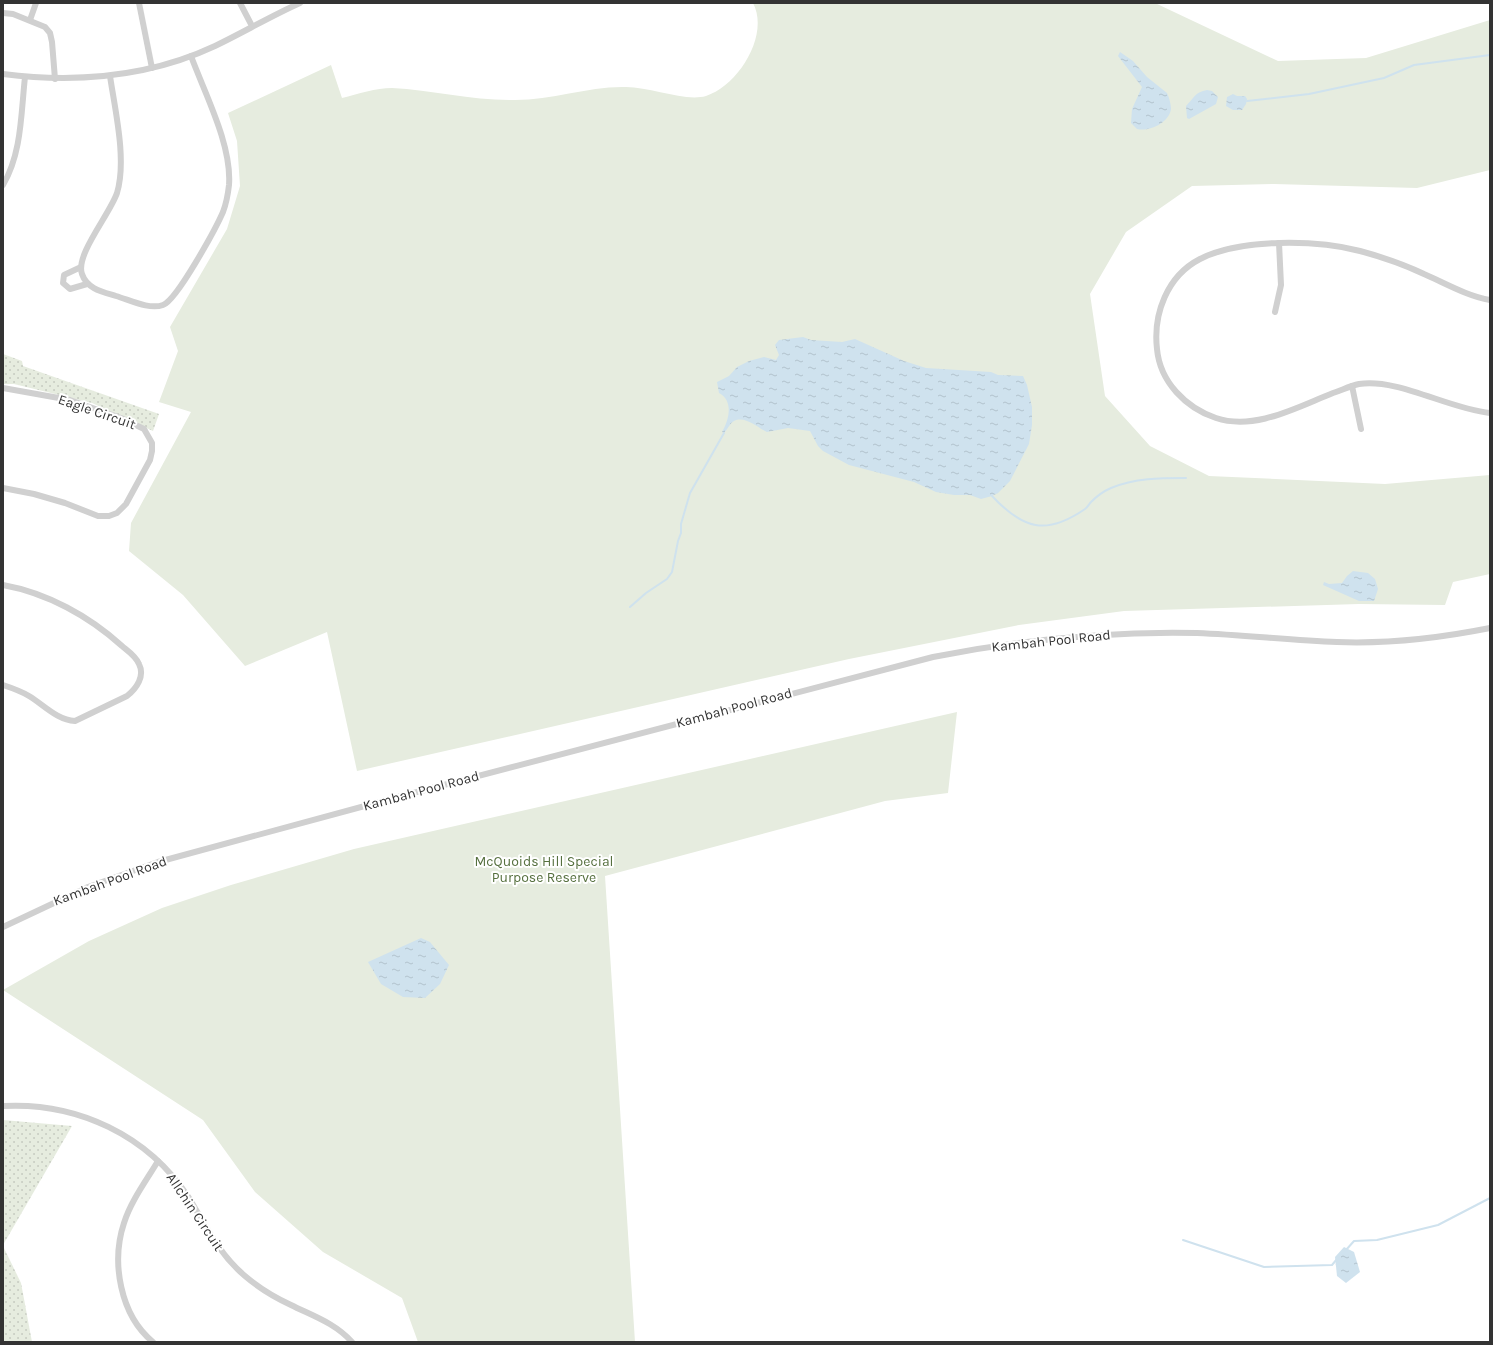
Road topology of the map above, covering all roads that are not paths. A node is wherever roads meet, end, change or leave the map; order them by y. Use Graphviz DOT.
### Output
graph roads {
  1 [pos="36,3"];
  2 [pos="139,3"];
  3 [pos="240,3"];
  4 [pos="300,3"];
  5 [pos="3,13"];
  6 [pos="30,20"];
  7 [pos="252,26"];
  8 [pos="191,56"];
  9 [pos="152,68"];
  10 [pos="3,74"];
  11 [pos="110,76"];
  12 [pos="25,77"];
  13 [pos="55,79"];
  14 [pos="3,185"];
  15 [pos="1279,243"];
  16 [pos="81,267"];
  17 [pos="87,284"];
  18 [pos="1490,300"];
  19 [pos="1275,312"];
  20 [pos="1352,386"];
  21 [pos="3,388"];
  22 [pos="1490,413"];
  23 [pos="1361,429"];
  24 [pos="3,488"];
  25 [pos="3,585"];
  26 [pos="1490,628"];
  27 [pos="3,685"];
  28 [pos="3,927"];
  29 [pos="3,1106"];
  30 [pos="158,1161"];
  31 [pos="153,1342"];
  32 [pos="352,1342"];
  1 -- 6 [label="street"];
  2 -- 9 [label="street"];
  3 -- 7 [label="street"];
  4 -- 7 [label="street"];
  5 -- 6 [label="street"];
  6 -- 13 [label="street"];
  7 -- 8 [label="street"];
  8 -- 9 [label="street"];
  8 -- 17 [label="street"];
  9 -- 11 [label="street"];
  10 -- 12 [label="street"];
  11 -- 13 [label="street"];
  11 -- 16 [label="street"];
  12 -- 13 [label="street"];
  12 -- 14 [label="street"];
  15 -- 18 [label="street"];
  15 -- 19 [label="street"];
  15 -- 20 [label="street"];
  16 -- 17 [label="street"];
  16 -- 17 [label="street"];
  20 -- 22 [label="street"];
  20 -- 23 [label="street"];
  21 -- 24 [label="street, Eagle Circuit"];
  25 -- 27 [label="street"];
  26 -- 28 [label="street, Kambah Pool Road"];
  29 -- 30 [label="street, Allchin Circuit"];
  30 -- 31 [label="street"];
  30 -- 32 [label="street, Allchin Circuit"];
}
